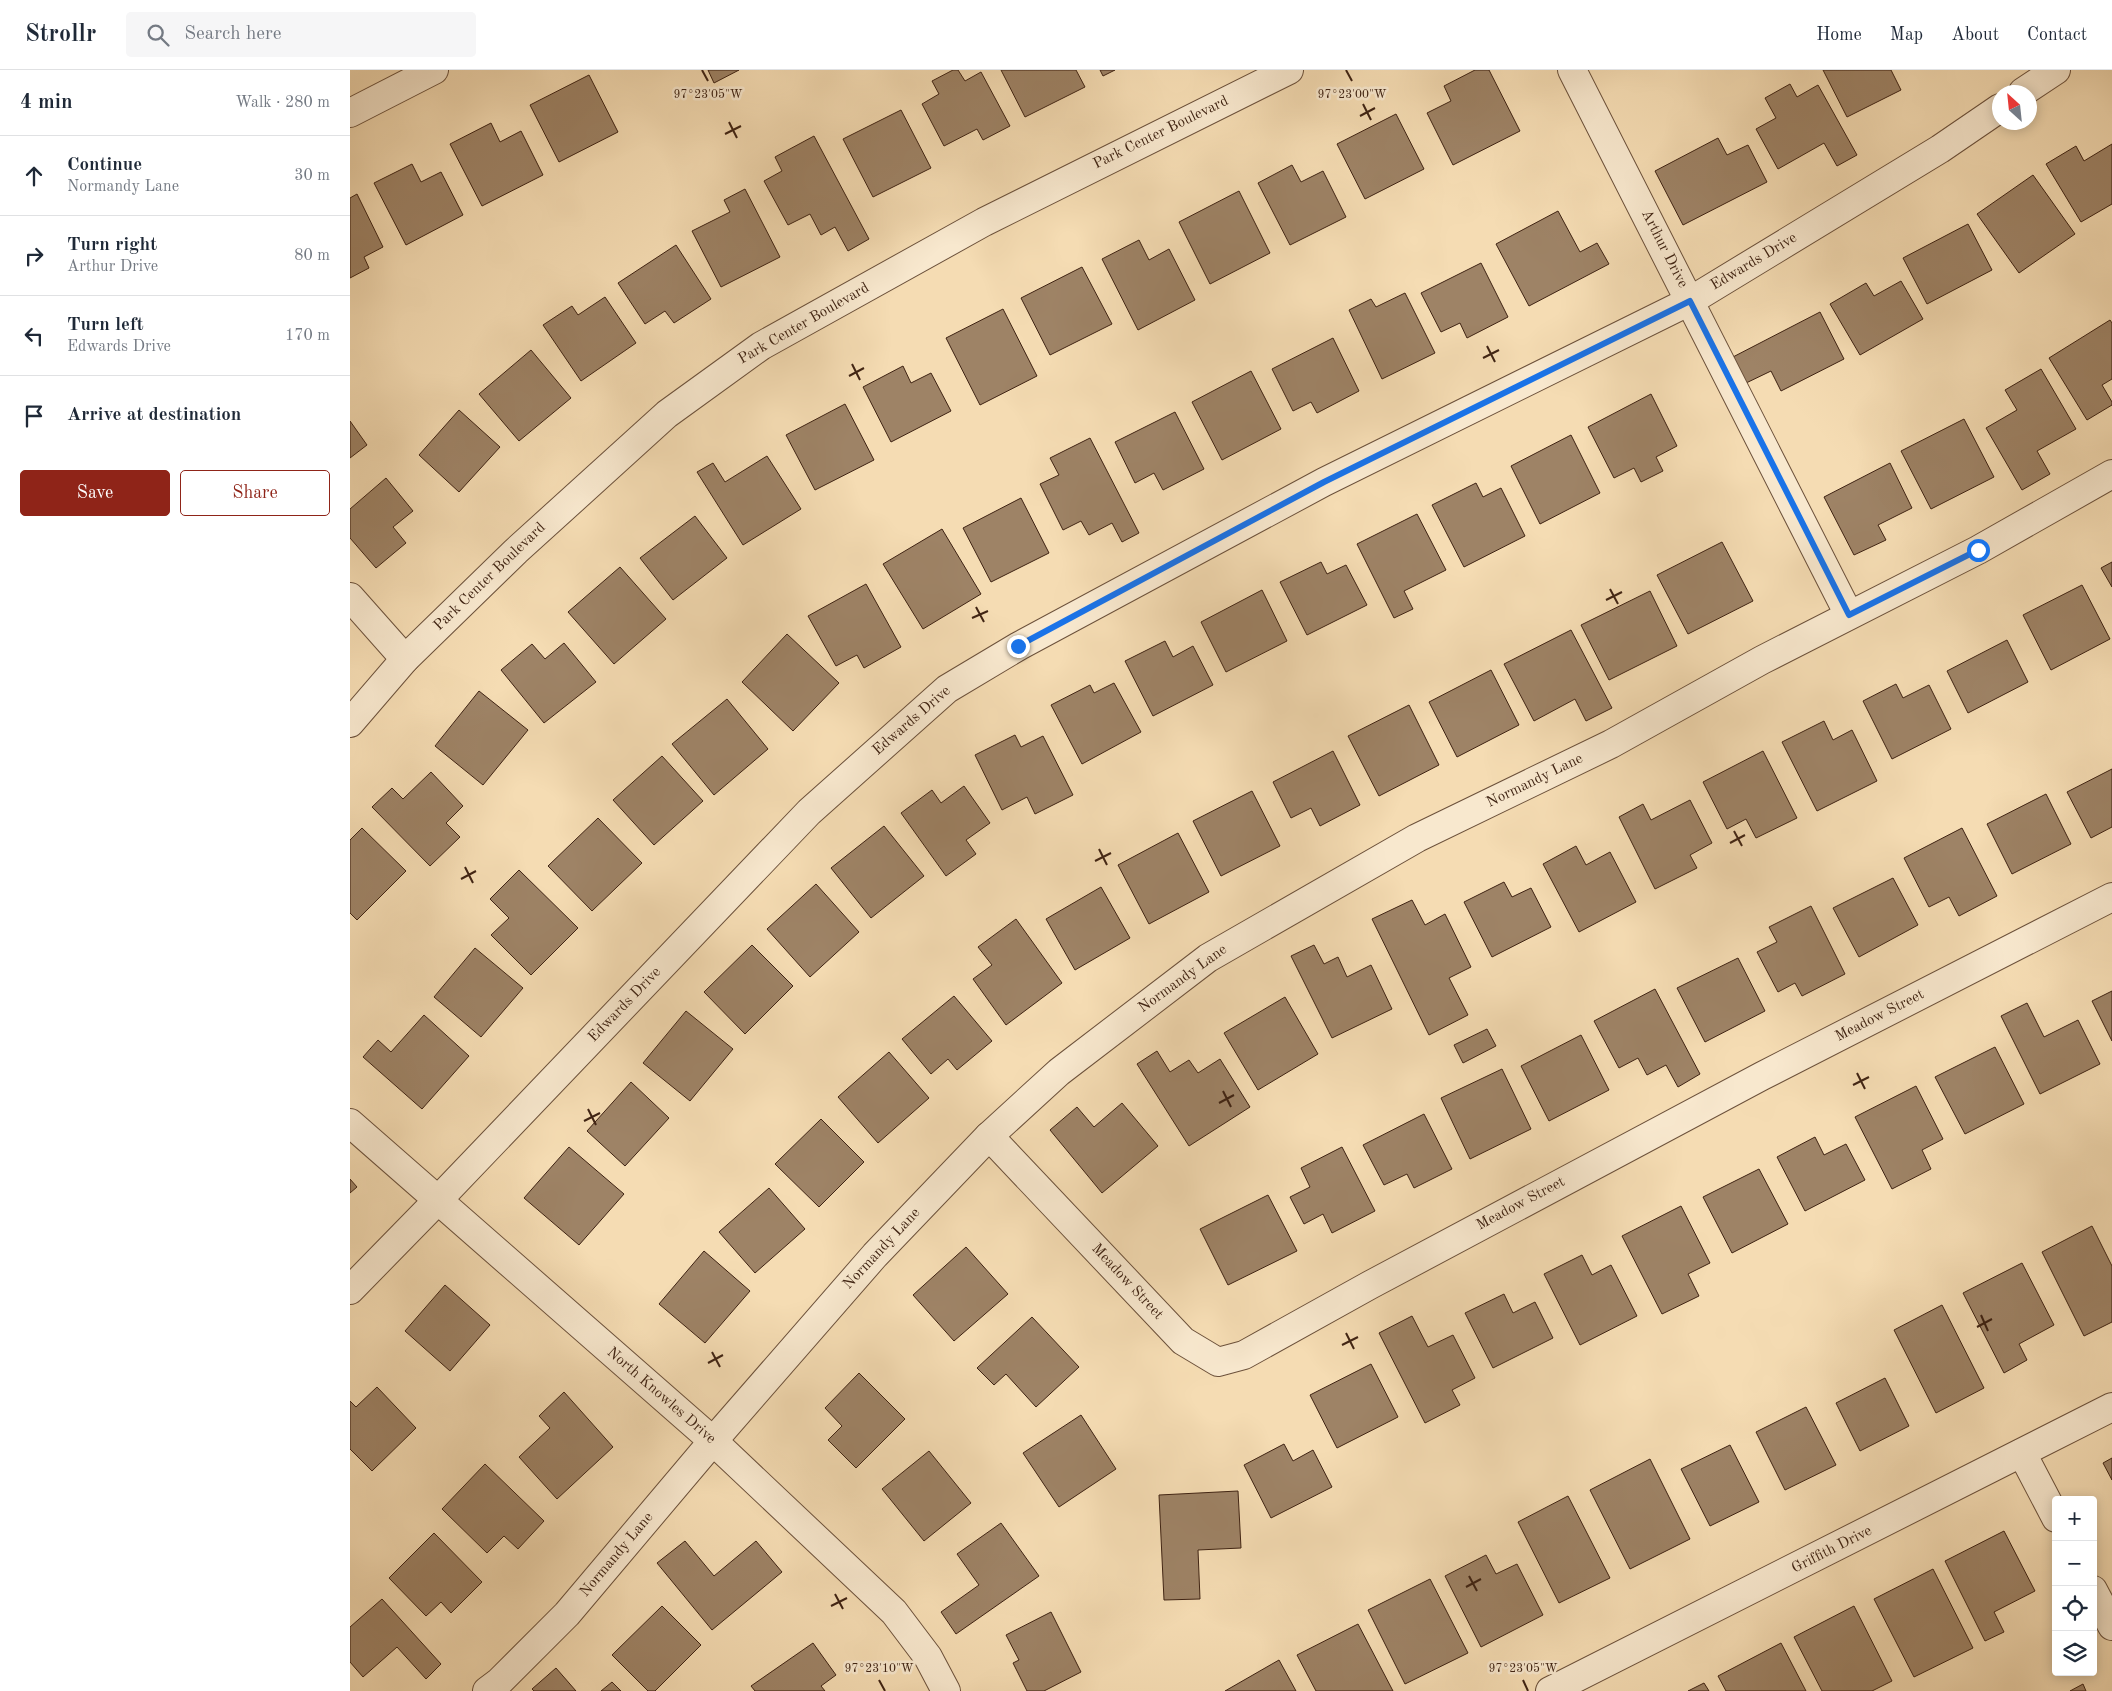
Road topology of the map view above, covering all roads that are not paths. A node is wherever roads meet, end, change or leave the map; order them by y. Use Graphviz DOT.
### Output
graph roads {
  1 [pos="434,70"];
  2 [pos="1289,70"];
  3 [pos="1572,70"];
  4 [pos="2056,70"];
  5 [pos="2033,85"];
  6 [pos="350,113"];
  7 [pos="1992,113"];
  8 [pos="1690,301"];
  9 [pos="2112,474"];
  10 [pos="350,597"];
  11 [pos="1849,615"];
  12 [pos="405,659"];
  13 [pos="350,723"];
  14 [pos="2112,897"];
  15 [pos="350,1123"];
  16 [pos="989,1136"];
  17 [pos="437,1201"];
  18 [pos="350,1290"];
  19 [pos="2112,1407"];
  20 [pos="713,1441"];
  21 [pos="2022,1453"];
  22 [pos="2052,1510"];
  23 [pos="2097,1598"];
  24 [pos="2112,1626"];
  25 [pos="487,1691"];
  26 [pos="946,1691"];
  27 [pos="1550,1691"];
  1 -- 6 [label="street"];
  2 -- 12 [label="street, Park Center Boulevard"];
  3 -- 8 [label="street, Arthur Drive"];
  4 -- 5 [label="street"];
  7 -- 8 [label="street, Edwards Drive"];
  8 -- 11 [label="street, Arthur Drive"];
  8 -- 17 [label="street, Edwards Drive"];
  9 -- 11 [label="street, Normandy Lane"];
  10 -- 12 [label="street"];
  11 -- 16 [label="street, Normandy Lane"];
  12 -- 13 [label="street, Park Center Boulevard"];
  14 -- 16 [label="street, Meadow Street"];
  15 -- 17 [label="street, North Knowles Drive"];
  16 -- 20 [label="street, Normandy Lane"];
  17 -- 18 [label="street, Edwards Drive"];
  17 -- 20 [label="street, North Knowles Drive"];
  19 -- 21 [label="street, Griffith Drive"];
  20 -- 25 [label="street, Normandy Lane"];
  20 -- 26 [label="street, North Knowles Drive"];
  21 -- 22 [label="street"];
  21 -- 27 [label="street, Griffith Drive"];
  23 -- 24 [label="street"];
}
